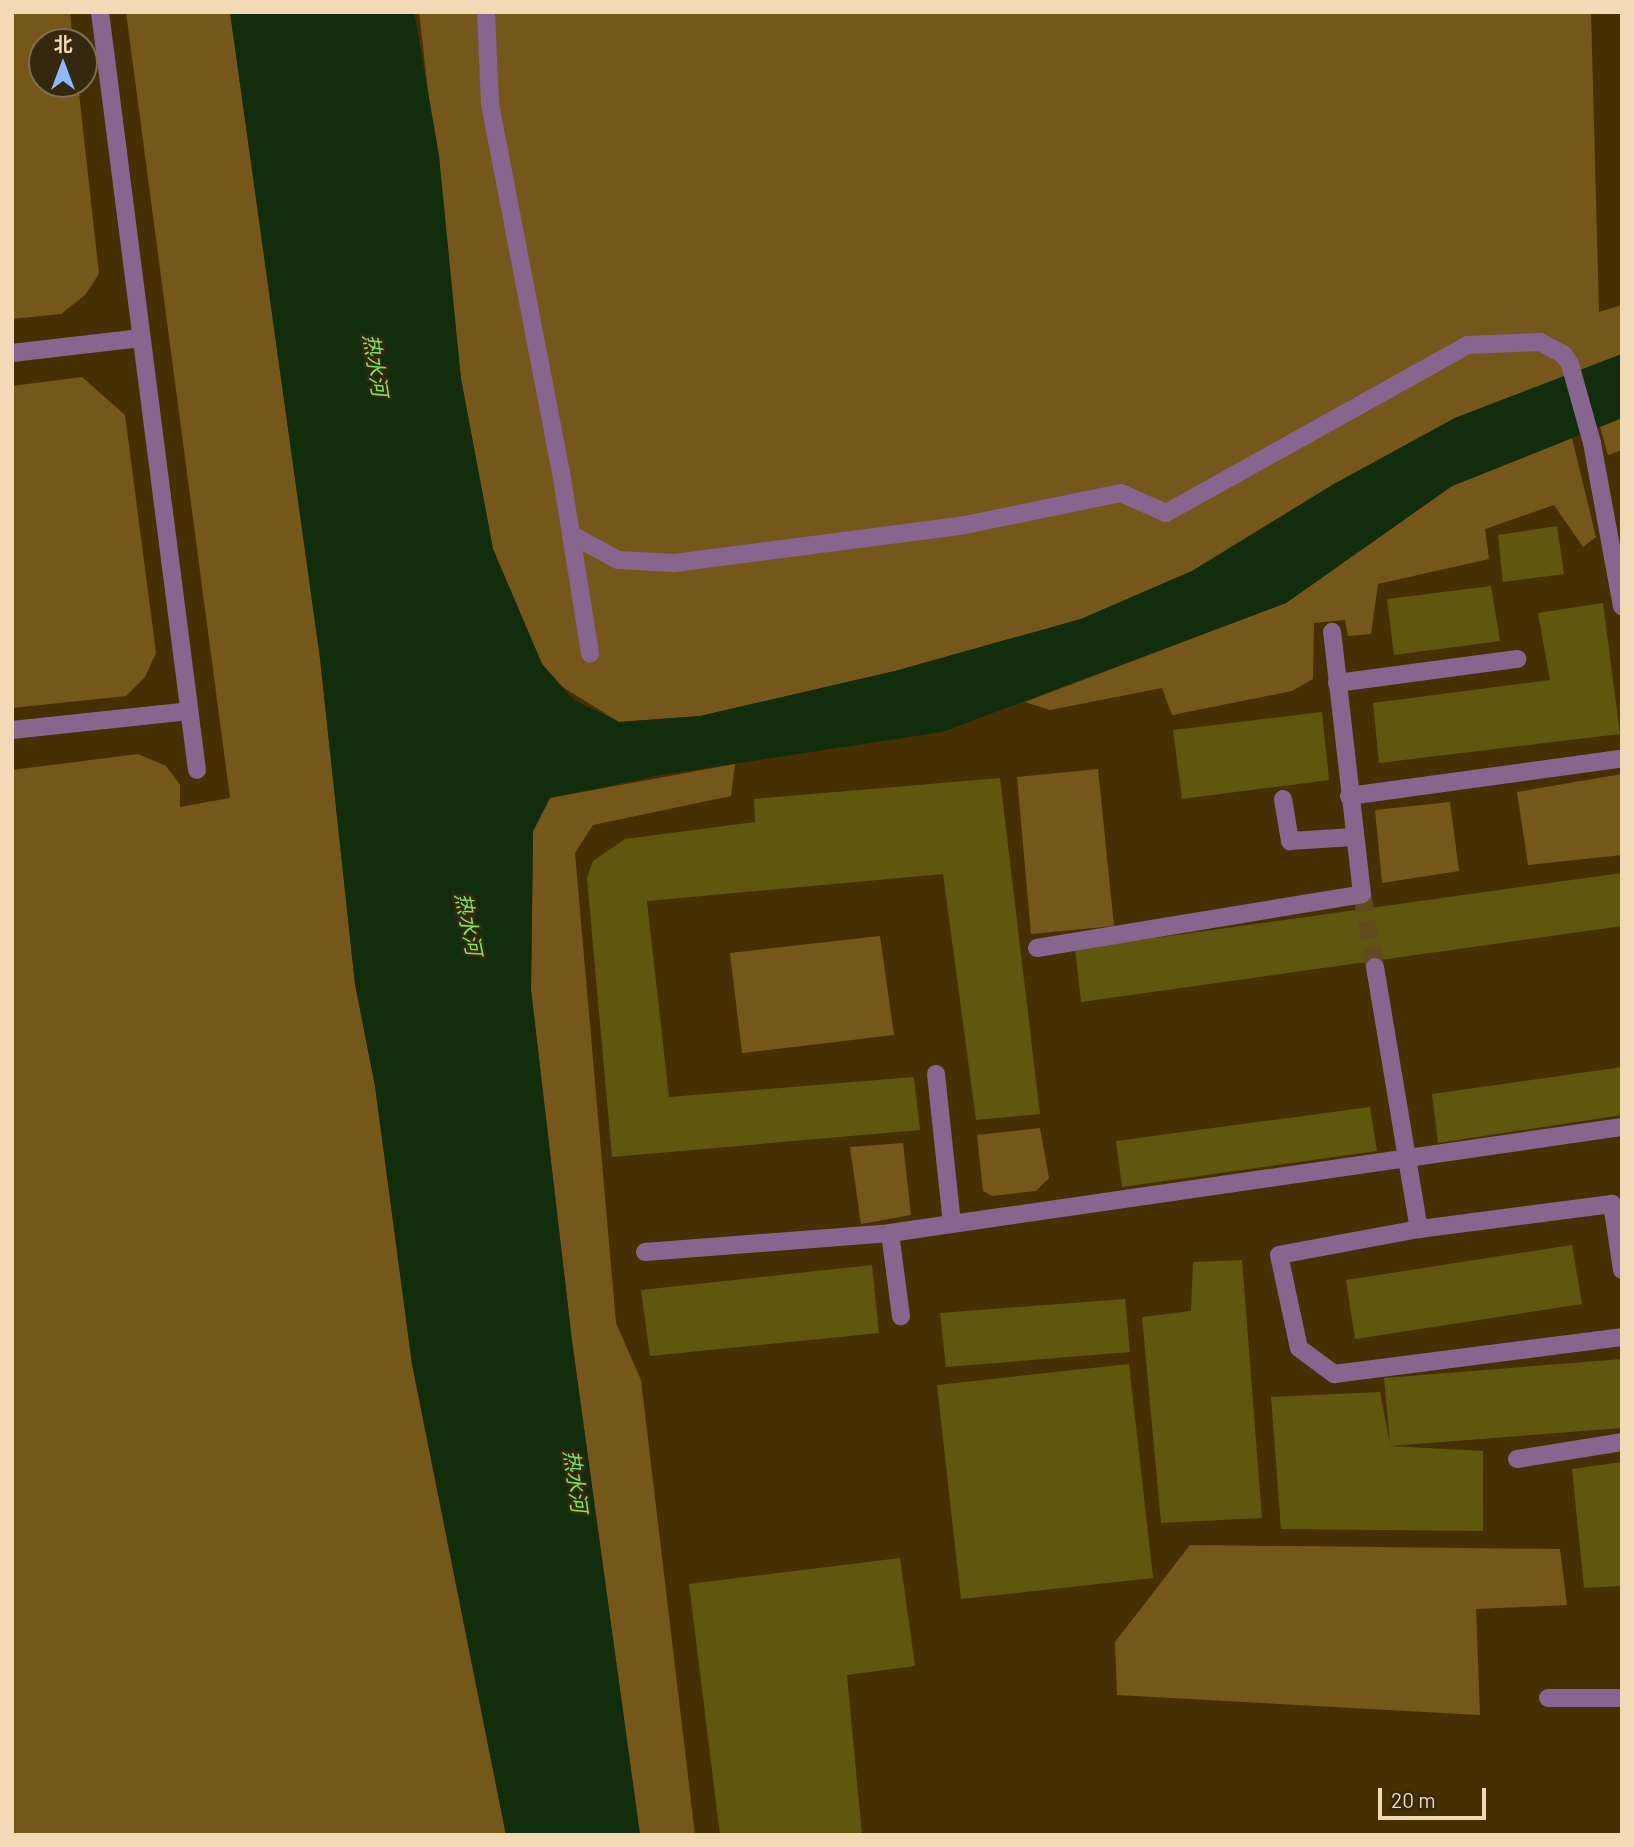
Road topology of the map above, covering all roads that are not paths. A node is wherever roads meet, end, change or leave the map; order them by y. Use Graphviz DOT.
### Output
graph roads {
  1 [pos="100,12"];
  2 [pos="486,12"];
  3 [pos="141,338"];
  4 [pos="12,353"];
  5 [pos="572,536"];
  6 [pos="1622,606"];
  7 [pos="1332,632"];
  8 [pos="590,654"];
  9 [pos="1517,659"];
  10 [pos="1337,683"];
  11 [pos="189,711"];
  12 [pos="12,730"];
  13 [pos="1619,759"];
  14 [pos="197,771"];
  15 [pos="1349,796"];
  16 [pos="1283,799"];
  17 [pos="1353,837"];
  18 [pos="1037,947"];
  19 [pos="1375,967"];
  20 [pos="936,1074"];
  21 [pos="1622,1127"];
  22 [pos="1406,1158"];
  23 [pos="952,1224"];
  24 [pos="1419,1229"];
  25 [pos="890,1233"];
  26 [pos="645,1252"];
  27 [pos="1622,1269"];
  28 [pos="901,1316"];
  29 [pos="1622,1337"];
  30 [pos="1622,1442"];
  31 [pos="1517,1459"];
  32 [pos="1548,1699"];
  33 [pos="1622,1699"];
  1 -- 3 [label="street"];
  2 -- 5 [label="street"];
  3 -- 4 [label="street"];
  3 -- 11 [label="street"];
  5 -- 6 [label="street"];
  5 -- 8 [label="street"];
  7 -- 10 [label="street"];
  9 -- 10 [label="street"];
  10 -- 15 [label="street"];
  11 -- 12 [label="street"];
  11 -- 14 [label="street"];
  13 -- 15 [label="street"];
  15 -- 17 [label="street"];
  16 -- 17 [label="street"];
  17 -- 18 [label="street"];
  19 -- 22 [label="street"];
  20 -- 23 [label="street"];
  21 -- 22 [label="street"];
  22 -- 23 [label="street"];
  22 -- 24 [label="street"];
  23 -- 25 [label="street"];
  24 -- 27 [label="street"];
  24 -- 29 [label="street"];
  25 -- 26 [label="street"];
  25 -- 28 [label="street"];
  30 -- 31 [label="street"];
  32 -- 33 [label="street"];
}
